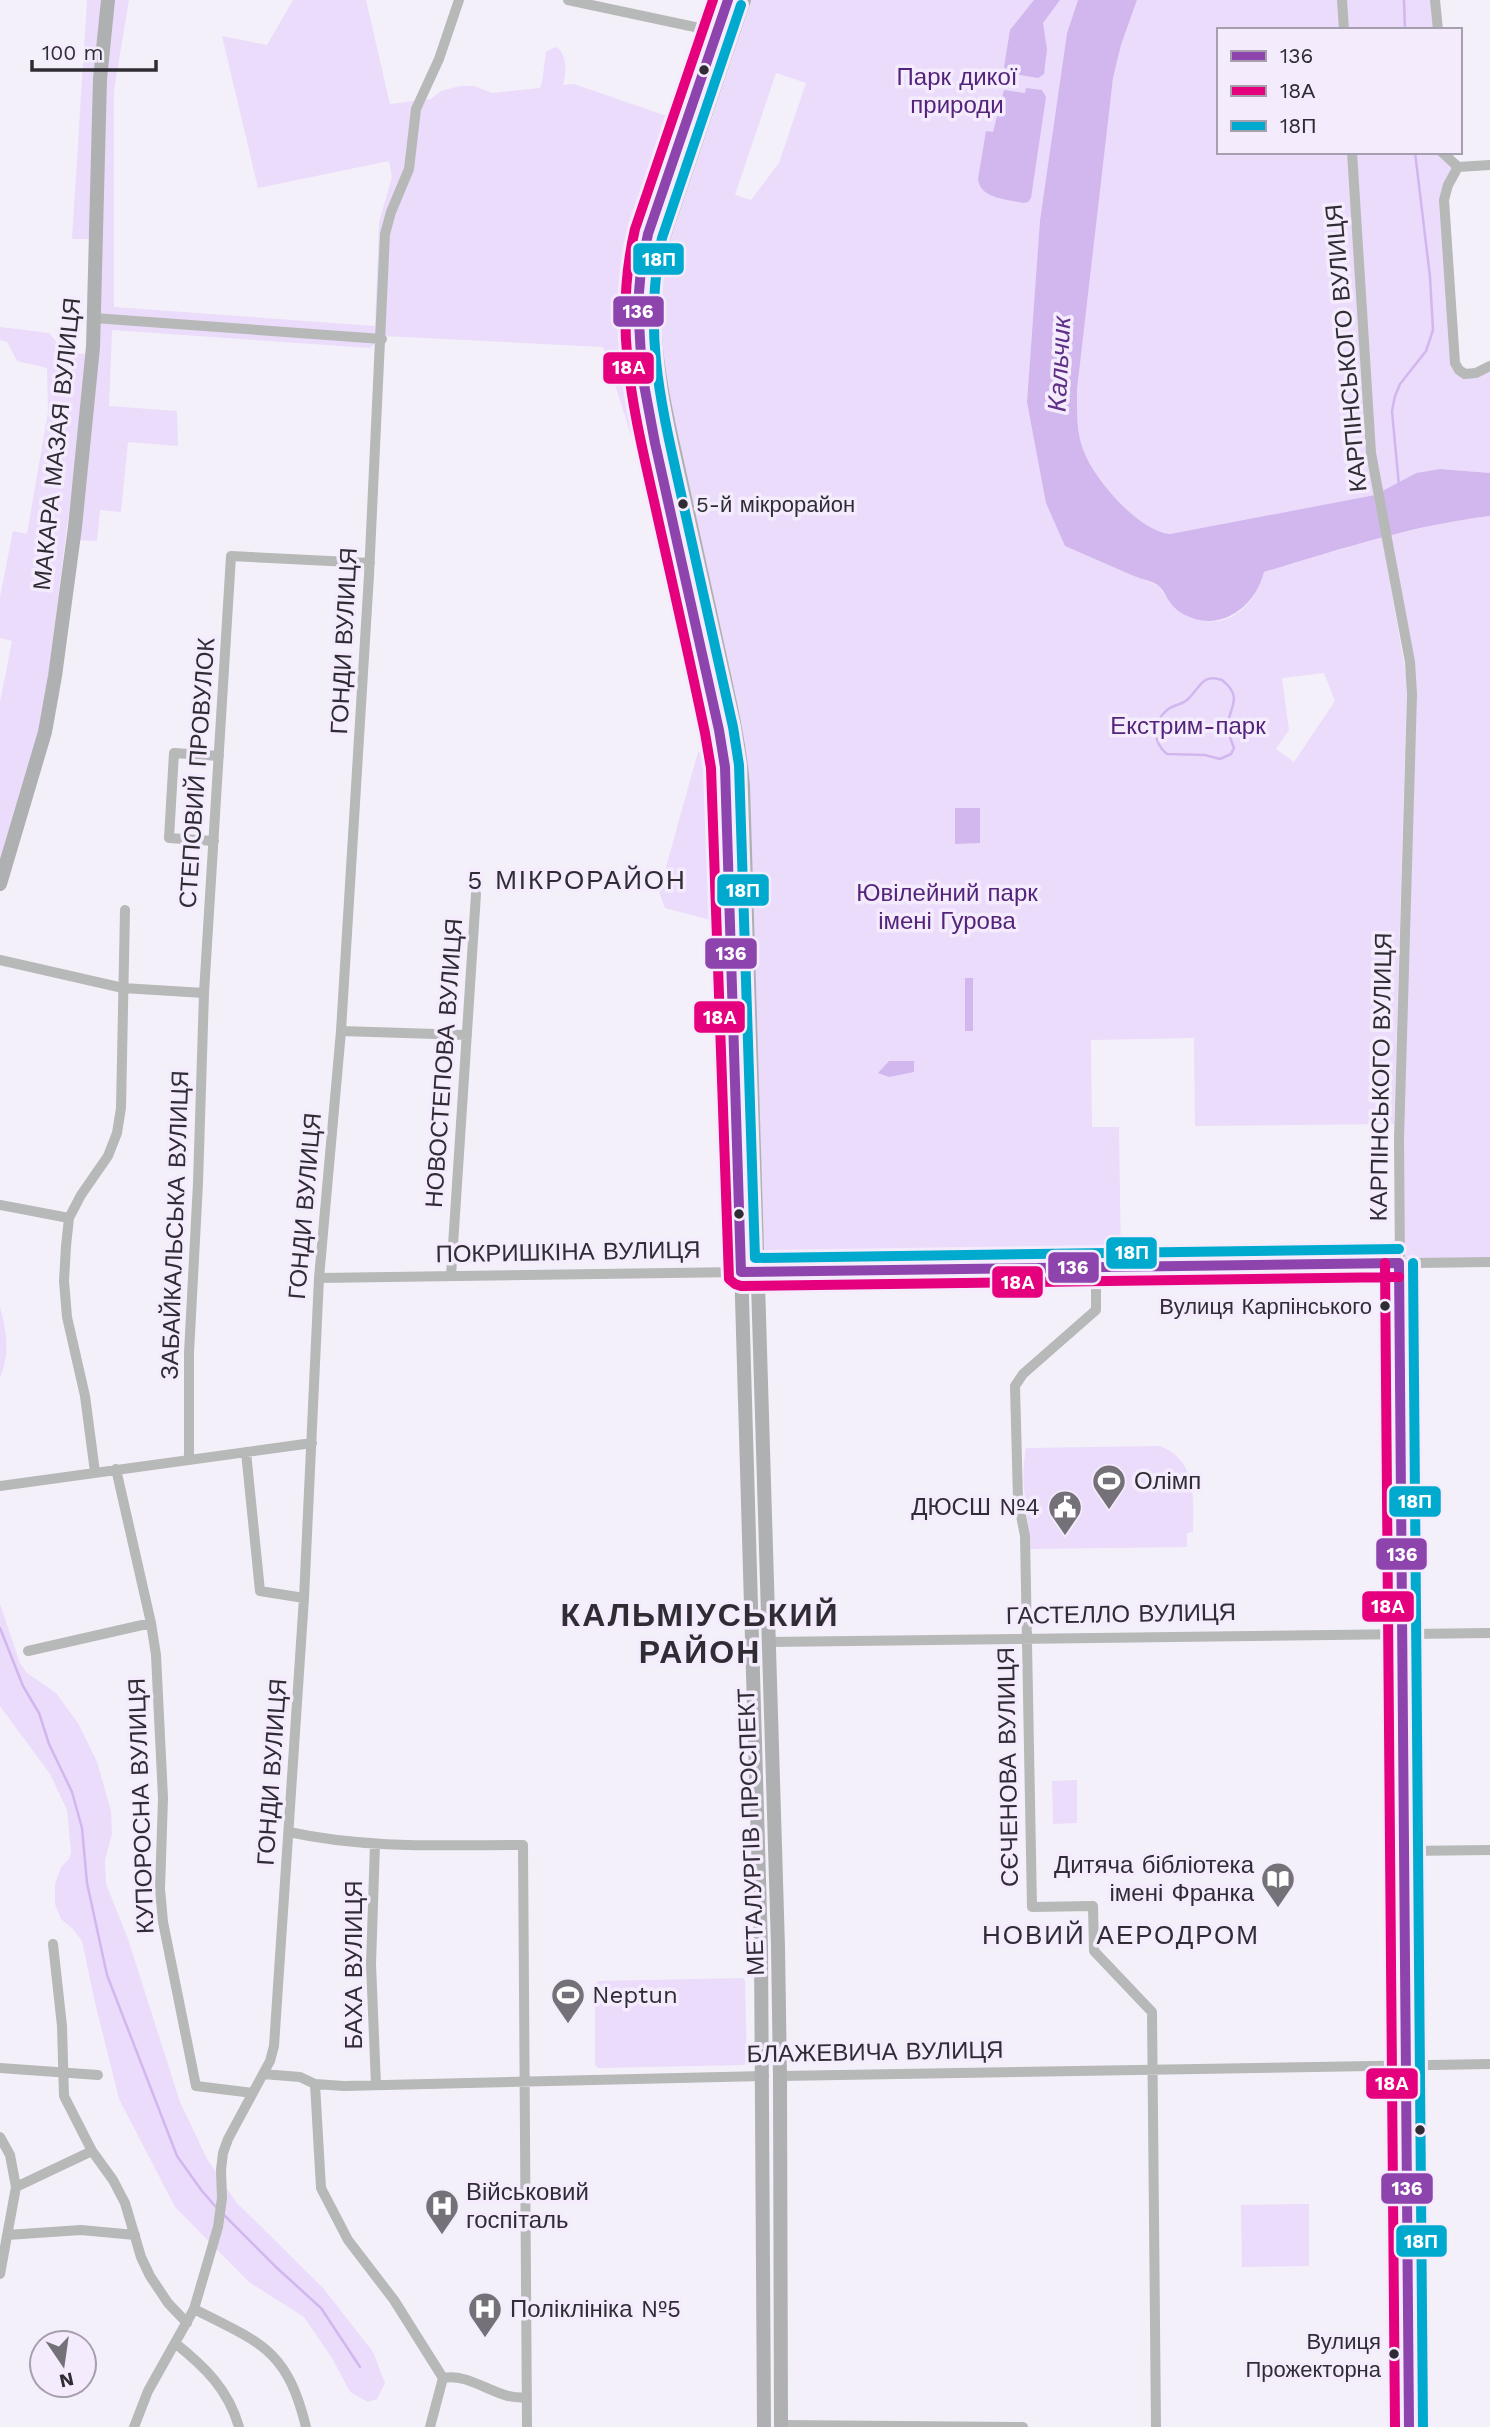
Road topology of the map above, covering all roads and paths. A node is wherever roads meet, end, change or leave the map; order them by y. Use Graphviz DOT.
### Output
graph roads {
  1 [pos="108,0"];
  2 [pos="459,0"];
  3 [pos="568,0"];
  4 [pos="728,0"];
  5 [pos="744,0"];
  6 [pos="1342,0"];
  7 [pos="1435,0"];
  8 [pos="1344,28"];
  9 [pos="1438,28"];
  10 [pos="717,31"];
  11 [pos="732,36"];
  12 [pos="1352,154"];
  13 [pos="1444,154"];
  14 [pos="1490,165"];
  15 [pos="1458,167"];
  16 [pos="94,318"];
  17 [pos="382,339"];
  18 [pos="1490,366"];
  19 [pos="370,563"];
  20 [pos="219,756"];
  21 [pos="214,841"];
  22 [pos="0,884"];
  23 [pos="476,894"];
  24 [pos="125,910"];
  25 [pos="0,960"];
  26 [pos="122,988"];
  27 [pos="204,993"];
  28 [pos="341,1031"];
  29 [pos="467,1035"];
  30 [pos="0,1205"];
  31 [pos="69,1218"];
  32 [pos="1490,1262"];
  33 [pos="1399,1263"];
  34 [pos="1096,1267"];
  35 [pos="741,1272"];
  36 [pos="758,1272"];
  37 [pos="451,1276"];
  38 [pos="319,1278"];
  39 [pos="312,1443"];
  40 [pos="246,1452"];
  41 [pos="189,1459"];
  42 [pos="116,1469"];
  43 [pos="95,1472"];
  44 [pos="1,1484"];
  45 [pos="304,1598"];
  46 [pos="151,1623"];
  47 [pos="1490,1633"];
  48 [pos="1402,1634"];
  49 [pos="1027,1638"];
  50 [pos="752,1642"];
  51 [pos="769,1642"];
  52 [pos="28,1651"];
  53 [pos="289,1832"];
  54 [pos="375,1844"];
  55 [pos="1490,1850"];
  56 [pos="1404,1851"];
  57 [pos="53,1944"];
  58 [pos="1490,2064"];
  59 [pos="1406,2066"];
  60 [pos="0,2068"];
  61 [pos="1153,2070"];
  62 [pos="62,2071"];
  63 [pos="263,2074"];
  64 [pos="98,2075"];
  65 [pos="764,2076"];
  66 [pos="780,2076"];
  67 [pos="524,2081"];
  68 [pos="315,2084"];
  69 [pos="376,2085"];
  70 [pos="253,2093"];
  71 [pos="0,2137"];
  72 [pos="92,2151"];
  73 [pos="16,2187"];
  74 [pos="7,2235"];
  75 [pos="135,2235"];
  76 [pos="0,2274"];
  77 [pos="194,2309"];
  78 [pos="187,2323"];
  79 [pos="175,2343"];
  80 [pos="443,2378"];
  81 [pos="527,2397"];
  82 [pos="764,2426"];
  83 [pos="781,2426"];
  84 [pos="134,2427"];
  85 [pos="239,2427"];
  86 [pos="306,2427"];
  87 [pos="430,2427"];
  88 [pos="527,2427"];
  89 [pos="1023,2427"];
  90 [pos="1156,2427"];
  91 [pos="1409,2427"];
  1 -- 16 [label="main road, МАКАРА МАЗАЯ ВУЛИЦЯ"];
  2 -- 17 [label="street, ГОНДИ ВУЛИЦЯ"];
  3 -- 10 [label="street"];
  4 -- 10 [label="main road, МЕТАЛУРГІВ ПРОСПЕКТ"];
  5 -- 11 [label="main road, МЕТАЛУРГІВ ПРОСПЕКТ"];
  6 -- 8 [label="street"];
  7 -- 9 [label="street"];
  10 -- 11 [label="street"];
  10 -- 35 [label="main road, МЕТАЛУРГІВ ПРОСПЕКТ"];
  11 -- 36 [label="main road, МЕТАЛУРГІВ ПРОСПЕКТ"];
  12 -- 33 [label="street, КАРПІНСЬКОГО ВУЛИЦЯ"];
  13 -- 15 [label="street"];
  14 -- 15 [label="street"];
  15 -- 18 [label="street"];
  16 -- 17 [label="street"];
  16 -- 22 [label="main road, МАКАРА МАЗАЯ ВУЛИЦЯ"];
  17 -- 19 [label="street, ГОНДИ ВУЛИЦЯ"];
  19 -- 20 [label="street, СТЕПОВИЙ ПРОВУЛОК"];
  19 -- 28 [label="street, ГОНДИ ВУЛИЦЯ"];
  20 -- 21 [label="street, СТЕПОВИЙ ПРОВУЛОК"];
  20 -- 21 [label="street"];
  21 -- 27 [label="street, СТЕПОВИЙ ПРОВУЛОК"];
  23 -- 29 [label="street, НОВОСТЕПОВА ВУЛИЦЯ"];
  24 -- 26 [label="street"];
  25 -- 26 [label="street"];
  26 -- 27 [label="street"];
  26 -- 31 [label="street"];
  27 -- 41 [label="street, ЗАБАЙКАЛЬСЬКА ВУЛИЦЯ"];
  28 -- 29 [label="street"];
  28 -- 38 [label="street, ГОНДИ ВУЛИЦЯ"];
  29 -- 37 [label="street, НОВОСТЕПОВА ВУЛИЦЯ"];
  30 -- 31 [label="street"];
  31 -- 43 [label="street"];
  32 -- 33 [label="street, ПОКРИШКІНА ВУЛИЦЯ"];
  33 -- 34 [label="street, ПОКРИШКІНА ВУЛИЦЯ"];
  33 -- 48 [label="street, КАРПІНСЬКОГО ВУЛИЦЯ"];
  34 -- 36 [label="street, ПОКРИШКІНА ВУЛИЦЯ"];
  34 -- 49 [label="street, СЄЧЕНОВА ВУЛИЦЯ"];
  35 -- 36 [label="main road, ПОКРИШКІНА ВУЛИЦЯ"];
  35 -- 37 [label="street, ПОКРИШКІНА ВУЛИЦЯ"];
  35 -- 50 [label="main road, МЕТАЛУРГІВ ПРОСПЕКТ"];
  36 -- 51 [label="main road, МЕТАЛУРГІВ ПРОСПЕКТ"];
  37 -- 38 [label="street, ПОКРИШКІНА ВУЛИЦЯ"];
  38 -- 39 [label="street, ГОНДИ ВУЛИЦЯ"];
  39 -- 40 [label="street"];
  39 -- 45 [label="street, ГОНДИ ВУЛИЦЯ"];
  40 -- 41 [label="street"];
  40 -- 45 [label="street"];
  41 -- 42 [label="street"];
  42 -- 43 [label="street"];
  42 -- 46 [label="street, КУПОРОСНА ВУЛИЦЯ"];
  43 -- 44 [label="street"];
  45 -- 53 [label="street, ГОНДИ ВУЛИЦЯ"];
  46 -- 52 [label="street"];
  46 -- 70 [label="street, КУПОРОСНА ВУЛИЦЯ"];
  47 -- 48 [label="street, ГАСТЕЛЛО ВУЛИЦЯ"];
  48 -- 49 [label="street, ГАСТЕЛЛО ВУЛИЦЯ"];
  48 -- 56 [label="street, КАРПІНСЬКОГО ВУЛИЦЯ"];
  49 -- 51 [label="street, ГАСТЕЛЛО ВУЛИЦЯ"];
  49 -- 61 [label="street, СЄЧЕНОВА ВУЛИЦЯ"];
  50 -- 51 [label="main road, ГАСТЕЛЛО ВУЛИЦЯ"];
  50 -- 65 [label="main road, МЕТАЛУРГІВ ПРОСПЕКТ"];
  51 -- 66 [label="main road, МЕТАЛУРГІВ ПРОСПЕКТ"];
  53 -- 54 [label="street"];
  53 -- 63 [label="street, ГОНДИ ВУЛИЦЯ"];
  54 -- 67 [label="street"];
  54 -- 69 [label="street, БАХА ВУЛИЦЯ"];
  55 -- 56 [label="street"];
  56 -- 59 [label="street, КАРПІНСЬКОГО ВУЛИЦЯ"];
  57 -- 62 [label="street"];
  58 -- 59 [label="street, БЛАЖЕВИЧА ВУЛИЦЯ"];
  59 -- 61 [label="street, БЛАЖЕВИЧА ВУЛИЦЯ"];
  59 -- 91 [label="street, КАРПІНСЬКОГО ВУЛИЦЯ"];
  60 -- 62 [label="street"];
  61 -- 66 [label="street, БЛАЖЕВИЧА ВУЛИЦЯ"];
  61 -- 90 [label="street, СЄЧЕНОВА ВУЛИЦЯ"];
  62 -- 64 [label="street"];
  62 -- 72 [label="street"];
  63 -- 68 [label="street, БЛАЖЕВИЧА ВУЛИЦЯ"];
  63 -- 70 [label="street, ГОНДИ ВУЛИЦЯ"];
  65 -- 66 [label="main road, БЛАЖЕВИЧА ВУЛИЦЯ"];
  65 -- 67 [label="street, БЛАЖЕВИЧА ВУЛИЦЯ"];
  65 -- 82 [label="main road, МЕТАЛУРГІВ ПРОСПЕКТ"];
  66 -- 83 [label="main road, МЕТАЛУРГІВ ПРОСПЕКТ"];
  67 -- 69 [label="street, БЛАЖЕВИЧА ВУЛИЦЯ"];
  67 -- 81 [label="street"];
  68 -- 69 [label="street, БЛАЖЕВИЧА ВУЛИЦЯ"];
  68 -- 80 [label="street"];
  70 -- 77 [label="street, ГОНДИ ВУЛИЦЯ"];
  71 -- 73 [label="street"];
  72 -- 73 [label="street"];
  72 -- 75 [label="street"];
  73 -- 74 [label="street"];
  74 -- 75 [label="street"];
  74 -- 76 [label="street"];
  75 -- 78 [label="street"];
  77 -- 78 [label="street, ГОНДИ ВУЛИЦЯ"];
  77 -- 86 [label="street"];
  78 -- 79 [label="street, ГОНДИ ВУЛИЦЯ"];
  79 -- 84 [label="street, ГОНДИ ВУЛИЦЯ"];
  79 -- 85 [label="street"];
  80 -- 81 [label="street"];
  80 -- 87 [label="street"];
  81 -- 88 [label="street"];
  82 -- 83 [label="main road"];
  83 -- 89 [label="street"];
}
